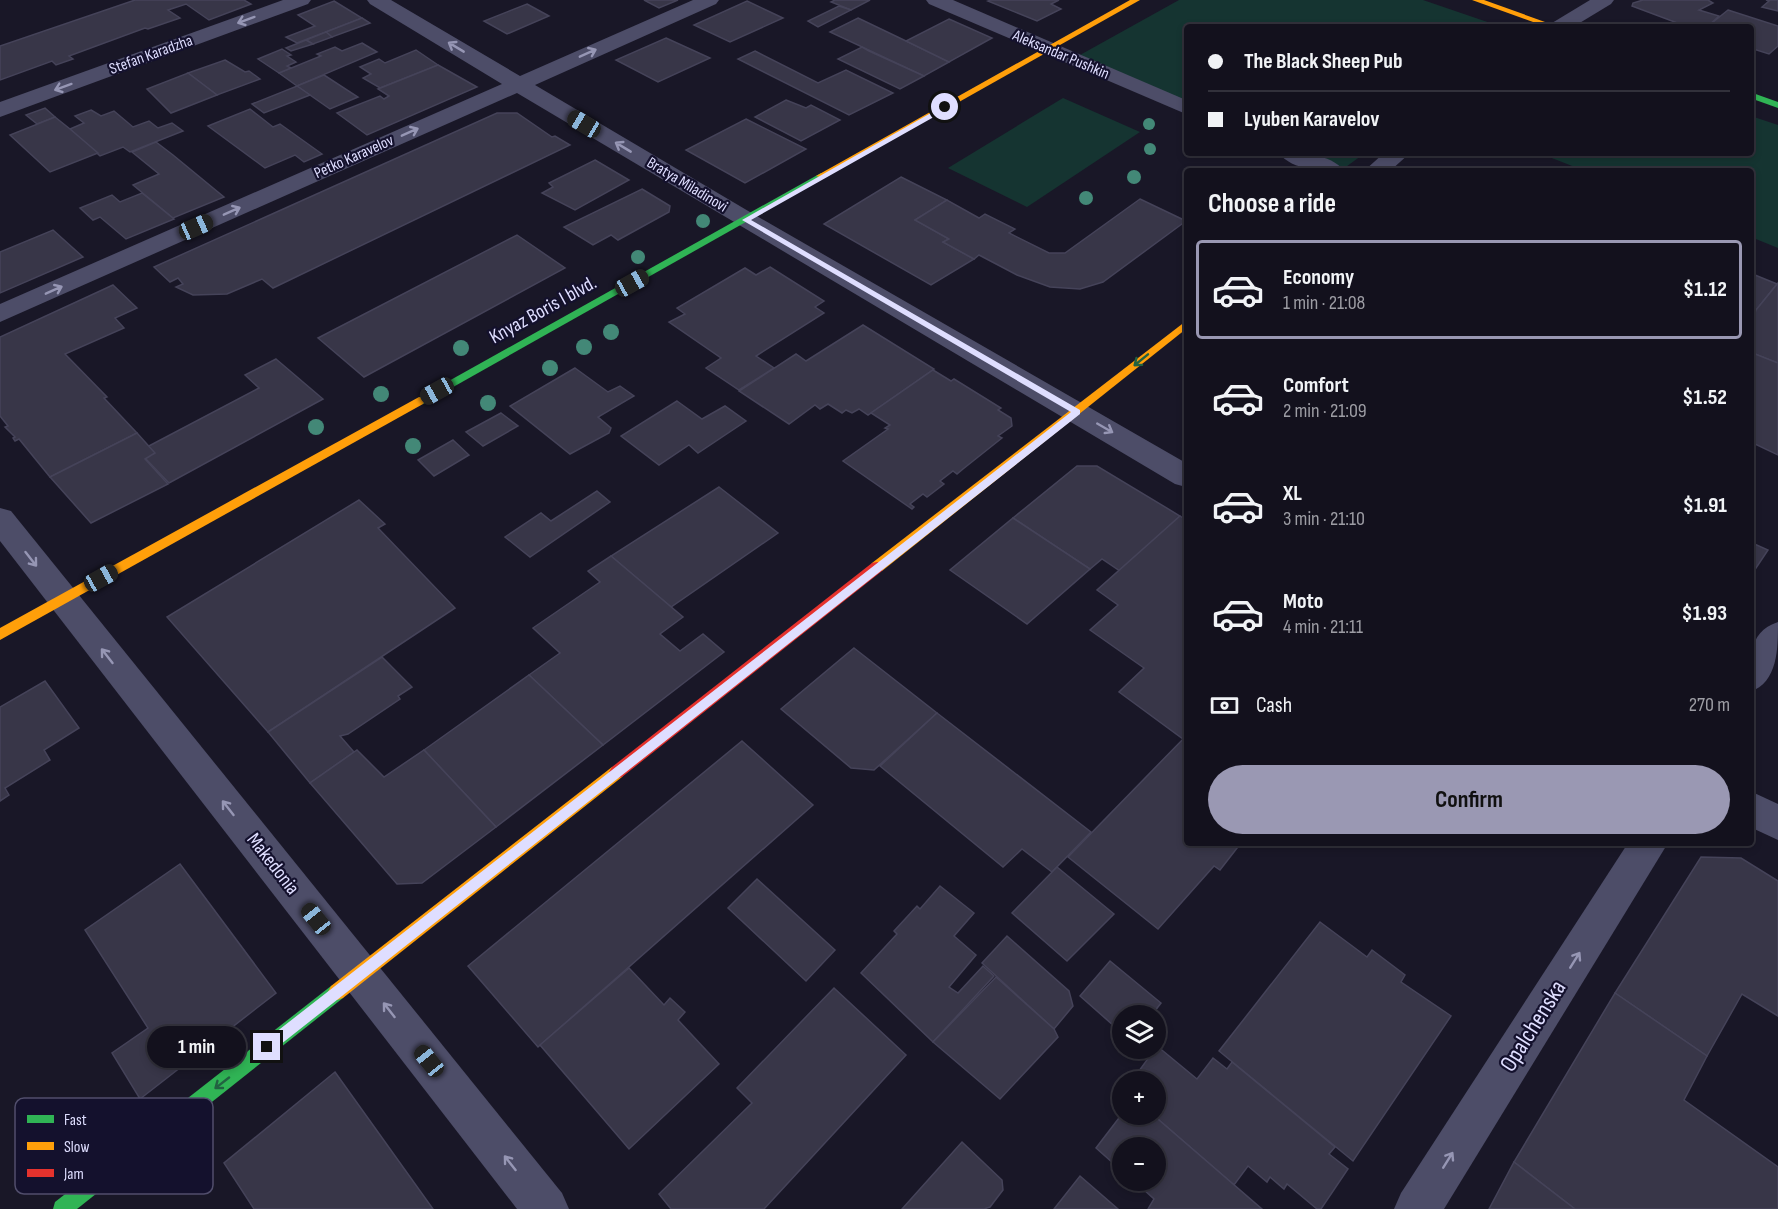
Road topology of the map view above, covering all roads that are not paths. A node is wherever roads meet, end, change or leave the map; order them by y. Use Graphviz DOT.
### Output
graph roads {
  1 [pos="301,0"];
  2 [pos="377,0"];
  3 [pos="709,0"];
  4 [pos="936,0"];
  5 [pos="1136,0"];
  6 [pos="1476,0"];
  7 [pos="1604,0"];
  8 [pos="1548,24"];
  9 [pos="1562,24"];
  10 [pos="1047,50"];
  11 [pos="518,84"];
  12 [pos="1754,96"];
  13 [pos="1778,105"];
  14 [pos="1184,107"];
  15 [pos="0,110"];
  16 [pos="1298,156"];
  17 [pos="1394,156"];
  18 [pos="1325,168"];
  19 [pos="1380,168"];
  20 [pos="746,220"];
  21 [pos="0,314"];
  22 [pos="1184,326"];
  23 [pos="1077,412"];
  24 [pos="1184,475"];
  25 [pos="0,519"];
  26 [pos="63,600"];
  27 [pos="0,635"];
  28 [pos="1778,635"];
  29 [pos="1754,672"];
  30 [pos="1754,809"];
  31 [pos="1778,823"];
  32 [pos="1647,846"];
  33 [pos="360,974"];
  34 [pos="203,1098"];
  35 [pos="81,1194"];
  36 [pos="62,1209"];
  37 [pos="546,1209"];
  38 [pos="1417,1209"];
  1 -- 15 [label="street, Stefan Karadzha, one-way"];
  11 -- 2 [label="street, Bratya Miladinovi, one-way"];
  11 -- 3 [label="street, Petko Karavelov, one-way"];
  4 -- 10 [label="street, Aleksandar Pushkin"];
  5 -- 10 [label="main road, Knyaz Boris I blvd."];
  6 -- 8 [label="main road"];
  7 -- 9 [label="street"];
  10 -- 14 [label="street, Aleksandar Pushkin"];
  10 -- 20 [label="main road, Knyaz Boris I blvd."];
  20 -- 11 [label="street, Bratya Miladinovi, one-way"];
  21 -- 11 [label="street, Petko Karavelov, one-way"];
  12 -- 13 [label="main road"];
  16 -- 18 [label="street"];
  17 -- 19 [label="street"];
  20 -- 23 [label="street, Bratya Miladinovi"];
  20 -- 26 [label="main road, Knyaz Boris I blvd."];
  22 -- 23 [label="main road, one-way"];
  23 -- 24 [label="street, Bratya Miladinovi, one-way"];
  23 -- 33 [label="main road"];
  25 -- 26 [label="street, Makedonia, one-way"];
  26 -- 27 [label="main road, Knyaz Boris I blvd."];
  33 -- 26 [label="street, Makedonia, one-way"];
  28 -- 29 [label="street"];
  30 -- 31 [label="street"];
  38 -- 32 [label="street, Opalchenska, one-way"];
  33 -- 34 [label="main road, one-way"];
  37 -- 33 [label="street, Makedonia, one-way"];
  35 -- 36 [label="main road, one-way"];
}
